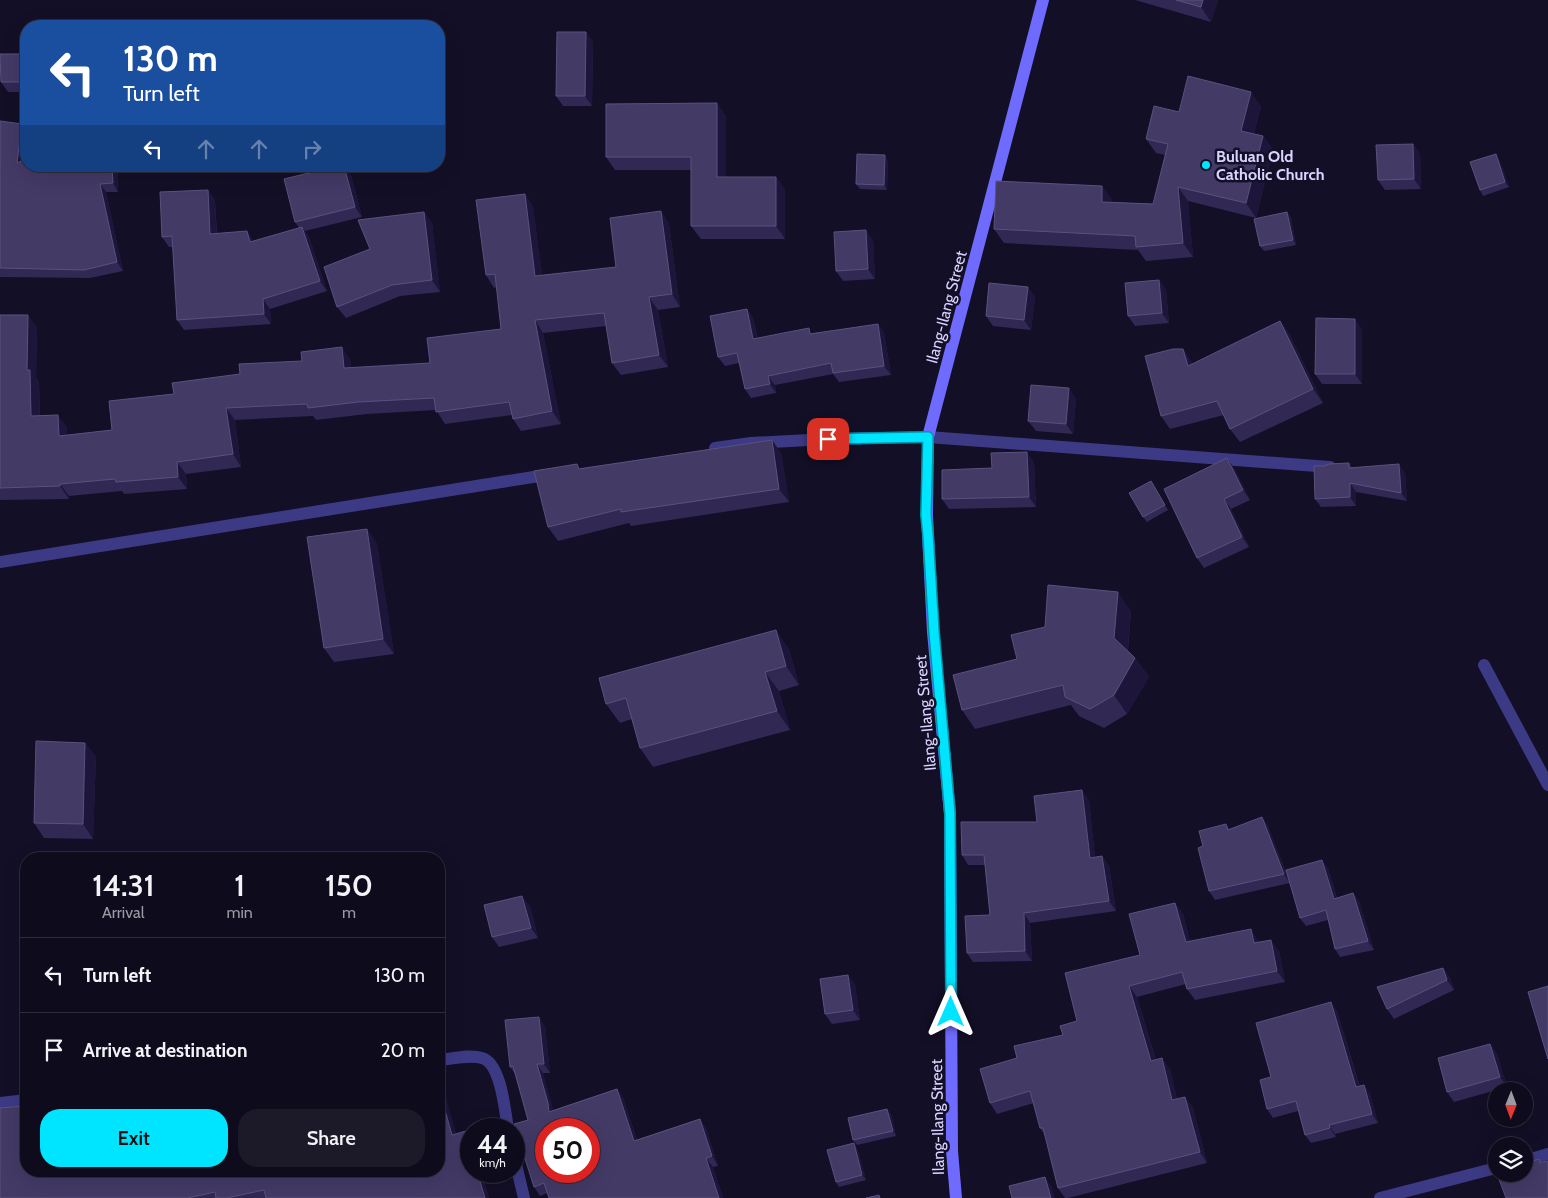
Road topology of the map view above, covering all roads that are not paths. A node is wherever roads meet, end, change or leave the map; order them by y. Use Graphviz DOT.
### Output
graph roads {
  1 [pos="1043,0"];
  2 [pos="928,437"];
  3 [pos="702,450"];
  4 [pos="1330,468"];
  5 [pos="566,472"];
  6 [pos="0,562"];
  7 [pos="1484,665"];
  8 [pos="1548,785"];
  9 [pos="445,1059"];
  10 [pos="20,1101"];
  11 [pos="0,1103"];
  12 [pos="506,1118"];
  13 [pos="1548,1154"];
  14 [pos="1533,1158"];
  15 [pos="1488,1170"];
  16 [pos="520,1183"];
  17 [pos="524,1198"];
  18 [pos="956,1198"];
  19 [pos="1380,1198"];
  1 -- 2 [label="main road, Ilang-Ilang Street"];
  2 -- 3 [label="street"];
  2 -- 4 [label="street"];
  2 -- 18 [label="main road, Ilang-Ilang Street"];
  5 -- 6 [label="street"];
  7 -- 8 [label="street"];
  9 -- 12 [label="street"];
  10 -- 11 [label="street"];
  13 -- 14 [label="street"];
  15 -- 19 [label="street"];
  16 -- 17 [label="street"];
}
